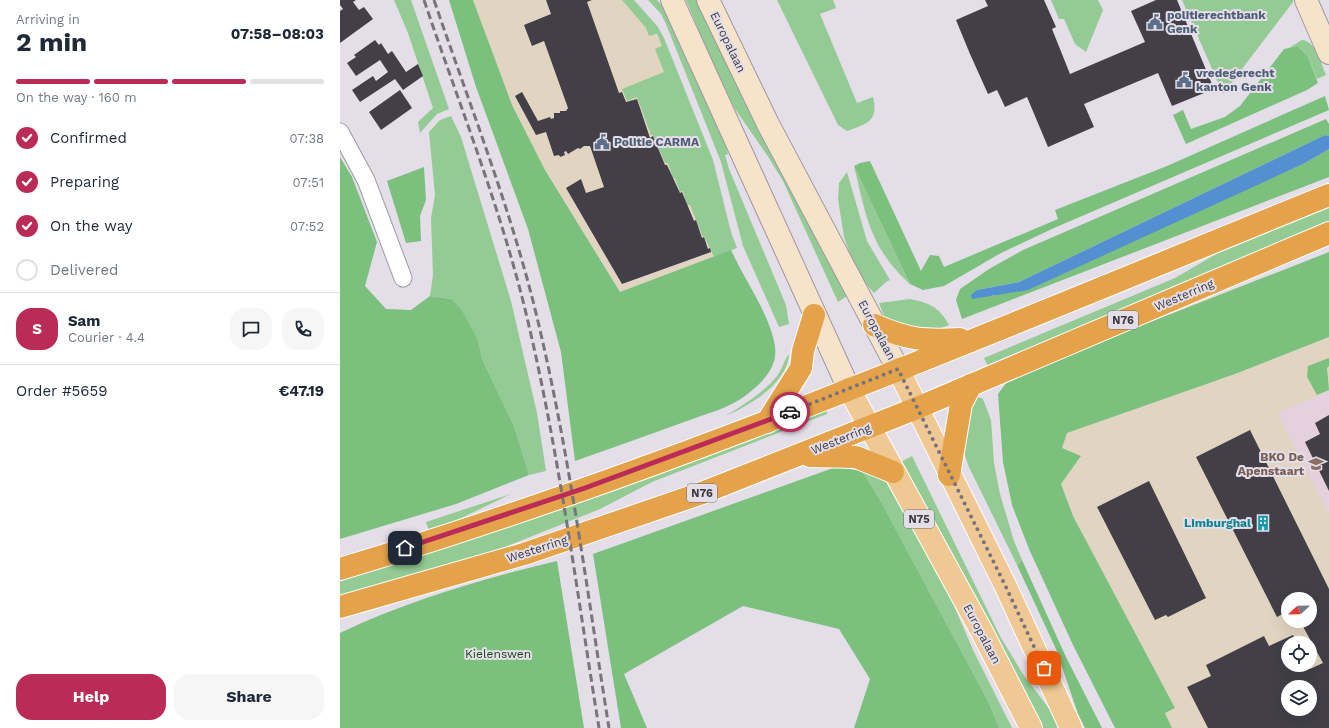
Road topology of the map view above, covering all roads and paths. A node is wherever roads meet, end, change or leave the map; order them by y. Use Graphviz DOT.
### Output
graph roads {
  1 [pos="672,0"];
  2 [pos="708,0"];
  3 [pos="1306,0"];
  4 [pos="1323,0"];
  5 [pos="1329,14"];
  6 [pos="1329,53"];
  7 [pos="340,132"];
  8 [pos="1329,195"];
  9 [pos="1329,233"];
  10 [pos="402,278"];
  11 [pos="814,315"];
  12 [pos="874,324"];
  13 [pos="979,337"];
  14 [pos="898,369"];
  15 [pos="971,385"];
  16 [pos="849,389"];
  17 [pos="917,408"];
  18 [pos="767,422"];
  19 [pos="869,428"];
  20 [pos="801,455"];
  21 [pos="893,472"];
  22 [pos="949,475"];
  23 [pos="340,569"];
  24 [pos="340,607"];
  25 [pos="1031,728"];
  26 [pos="1071,728"];
  1 -- 11 [label="main road, Europalaan / N75"];
  2 -- 12 [label="main road, Europalaan"];
  3 -- 6 [label="main road"];
  4 -- 5 [label="main road"];
  7 -- 10 [label="street"];
  8 -- 13 [label="highway"];
  9 -- 15 [label="highway, Westerring / N76"];
  11 -- 16 [label="main road, Europalaan / N75"];
  11 -- 18 [label="highway"];
  12 -- 13 [label="highway"];
  12 -- 14 [label="main road, Europalaan"];
  13 -- 14 [label="highway"];
  14 -- 16 [label="highway"];
  14 -- 17 [label="main road, Europalaan"];
  15 -- 17 [label="highway, Westerring / N76"];
  15 -- 22 [label="highway"];
  16 -- 18 [label="highway"];
  16 -- 19 [label="main road, Europalaan / N75"];
  17 -- 19 [label="highway, Westerring / N76"];
  17 -- 22 [label="main road, Europalaan"];
  18 -- 23 [label="highway"];
  19 -- 20 [label="highway, Westerring / N76"];
  19 -- 21 [label="main road, Europalaan / N75"];
  20 -- 21 [label="highway"];
  20 -- 24 [label="highway, Westerring / N76"];
  21 -- 25 [label="main road, Europalaan / N75"];
  22 -- 26 [label="main road, Europalaan"];
}
